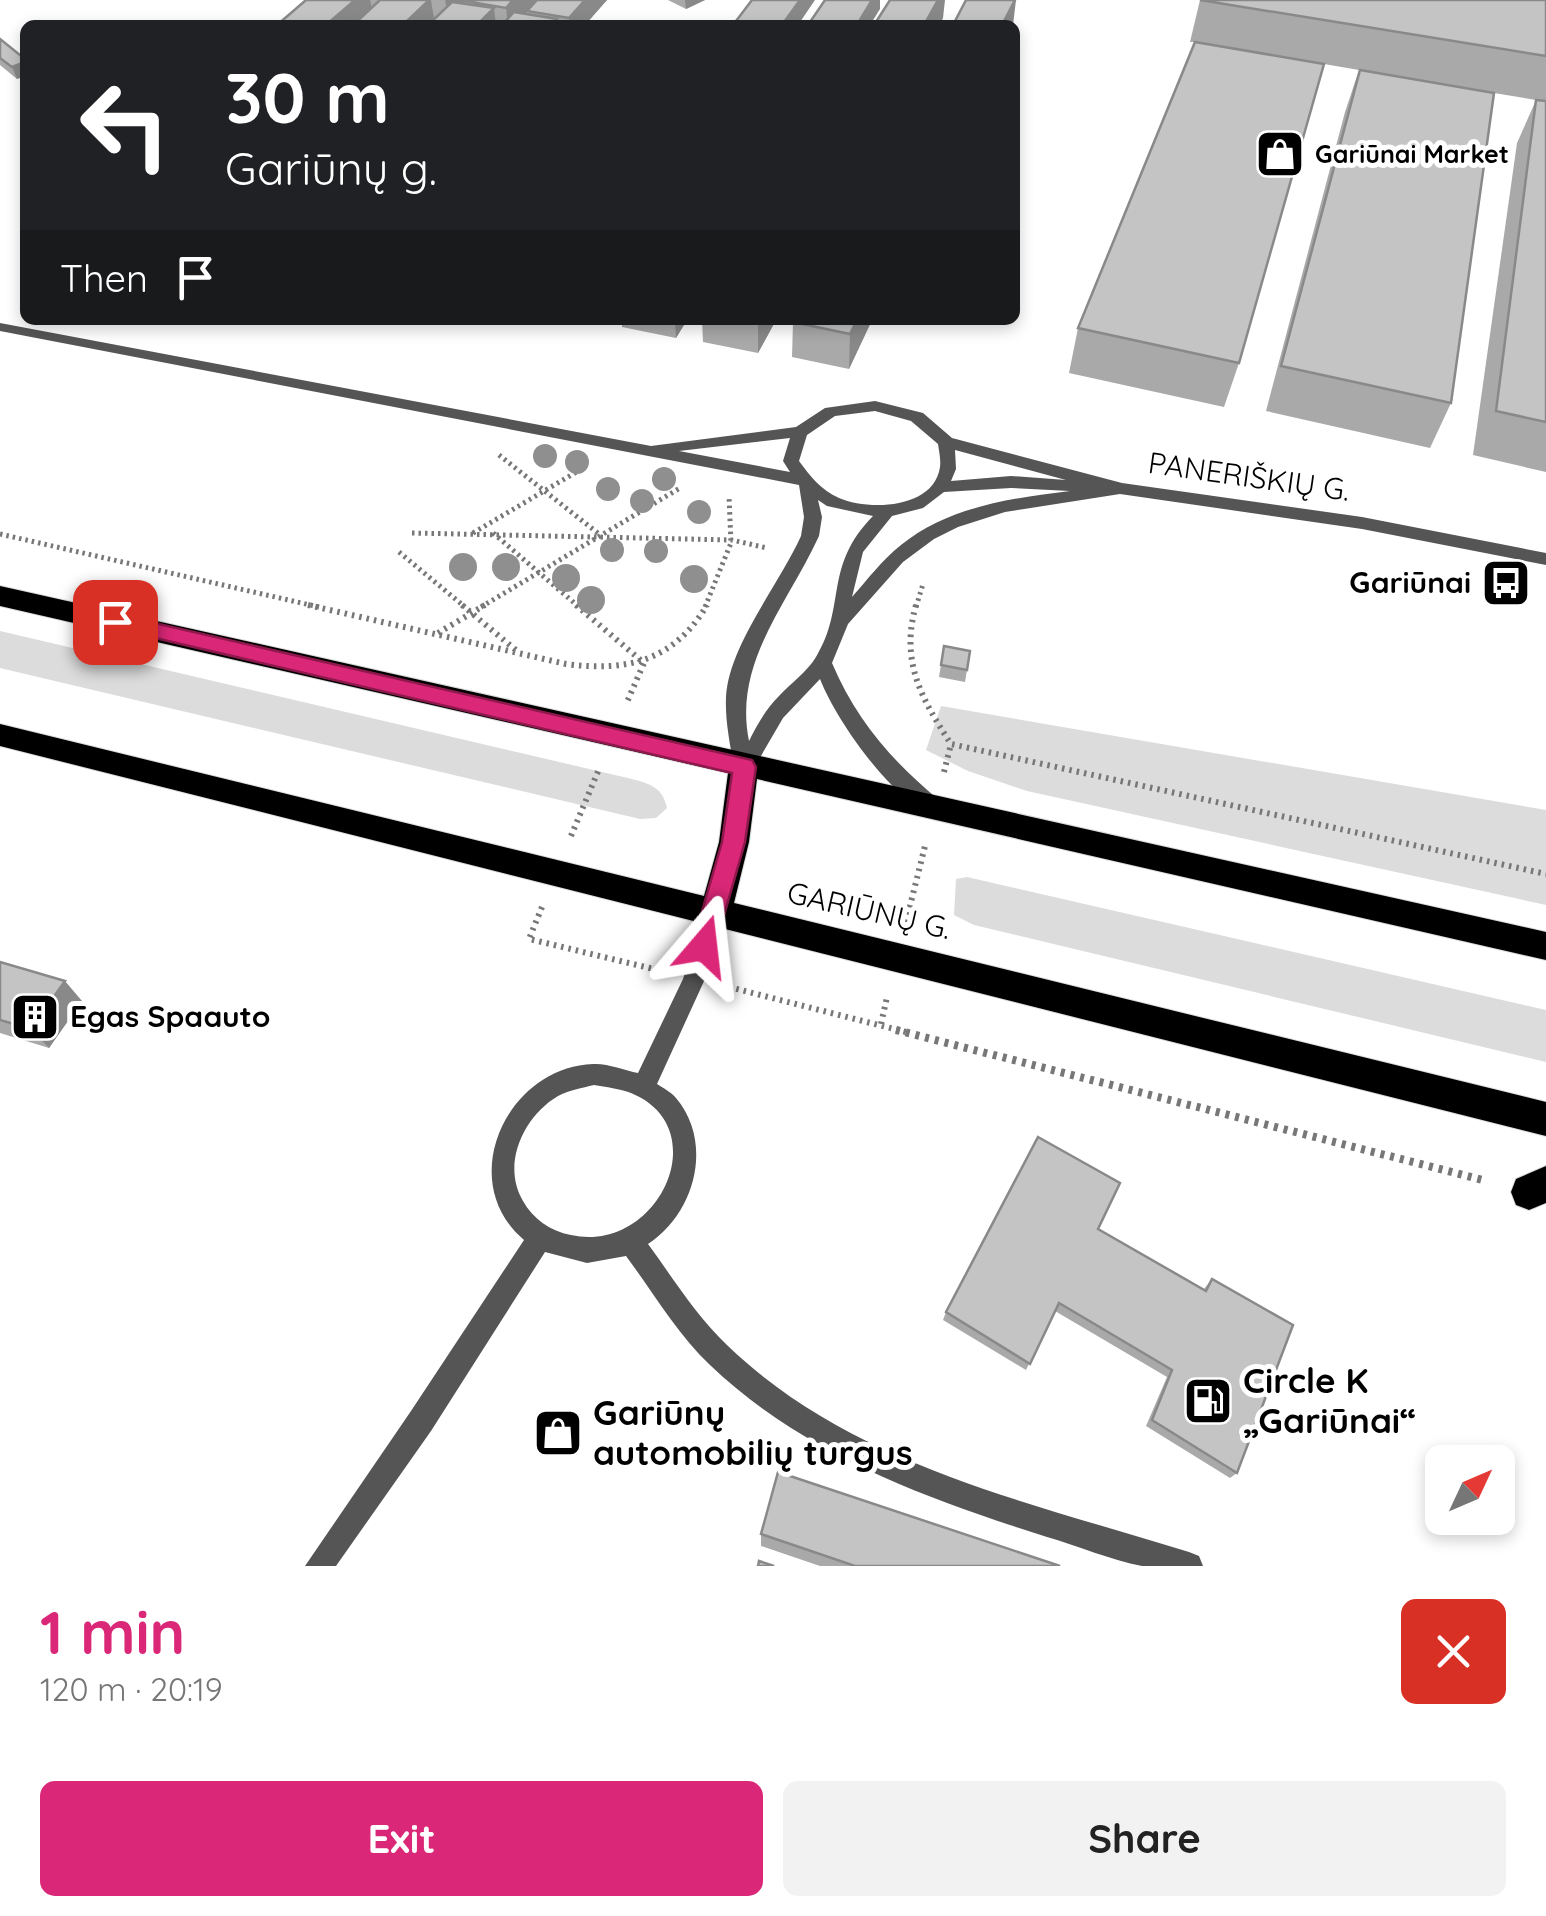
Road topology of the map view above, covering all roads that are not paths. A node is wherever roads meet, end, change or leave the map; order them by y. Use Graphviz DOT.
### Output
graph roads {
  1 [pos="0,327"];
  2 [pos="800,432"];
  3 [pos="946,442"];
  4 [pos="651,449"];
  5 [pos="804,484"];
  6 [pos="940,487"];
  7 [pos="1122,489"];
  8 [pos="887,511"];
  9 [pos="1546,559"];
  10 [pos="0,596"];
  11 [pos="842,619"];
  12 [pos="823,664"];
  13 [pos="0,735"];
  14 [pos="744,767"];
  15 [pos="935,808"];
  16 [pos="715,914"];
  17 [pos="1546,946"];
  18 [pos="644,1084"];
  19 [pos="1546,1119"];
  20 [pos="540,1237"];
  21 [pos="630,1241"];
  22 [pos="318,1566"];
  23 [pos="1189,1566"];
  1 -- 4 [label="street"];
  2 -- 3 [label="street, PANERIŠKIŲ G."];
  2 -- 4 [label="street, PANERIŠKIŲ G."];
  2 -- 5 [label="street"];
  3 -- 6 [label="street"];
  3 -- 7 [label="street, PANERIŠKIŲ G."];
  4 -- 5 [label="street"];
  5 -- 8 [label="street"];
  5 -- 14 [label="street"];
  6 -- 7 [label="street"];
  6 -- 8 [label="street"];
  7 -- 9 [label="street, PANERIŠKIŲ G."];
  7 -- 11 [label="street"];
  8 -- 11 [label="street"];
  10 -- 14 [label="highway"];
  11 -- 12 [label="street"];
  12 -- 14 [label="street"];
  12 -- 15 [label="street"];
  13 -- 16 [label="highway, GARIŪNŲ G."];
  14 -- 15 [label="highway"];
  14 -- 16 [label="highway"];
  15 -- 17 [label="highway"];
  16 -- 18 [label="street"];
  16 -- 19 [label="highway, GARIŪNŲ G."];
  18 -- 20 [label="street"];
  18 -- 21 [label="street"];
  20 -- 21 [label="street"];
  20 -- 22 [label="street"];
  21 -- 23 [label="street"];
}
